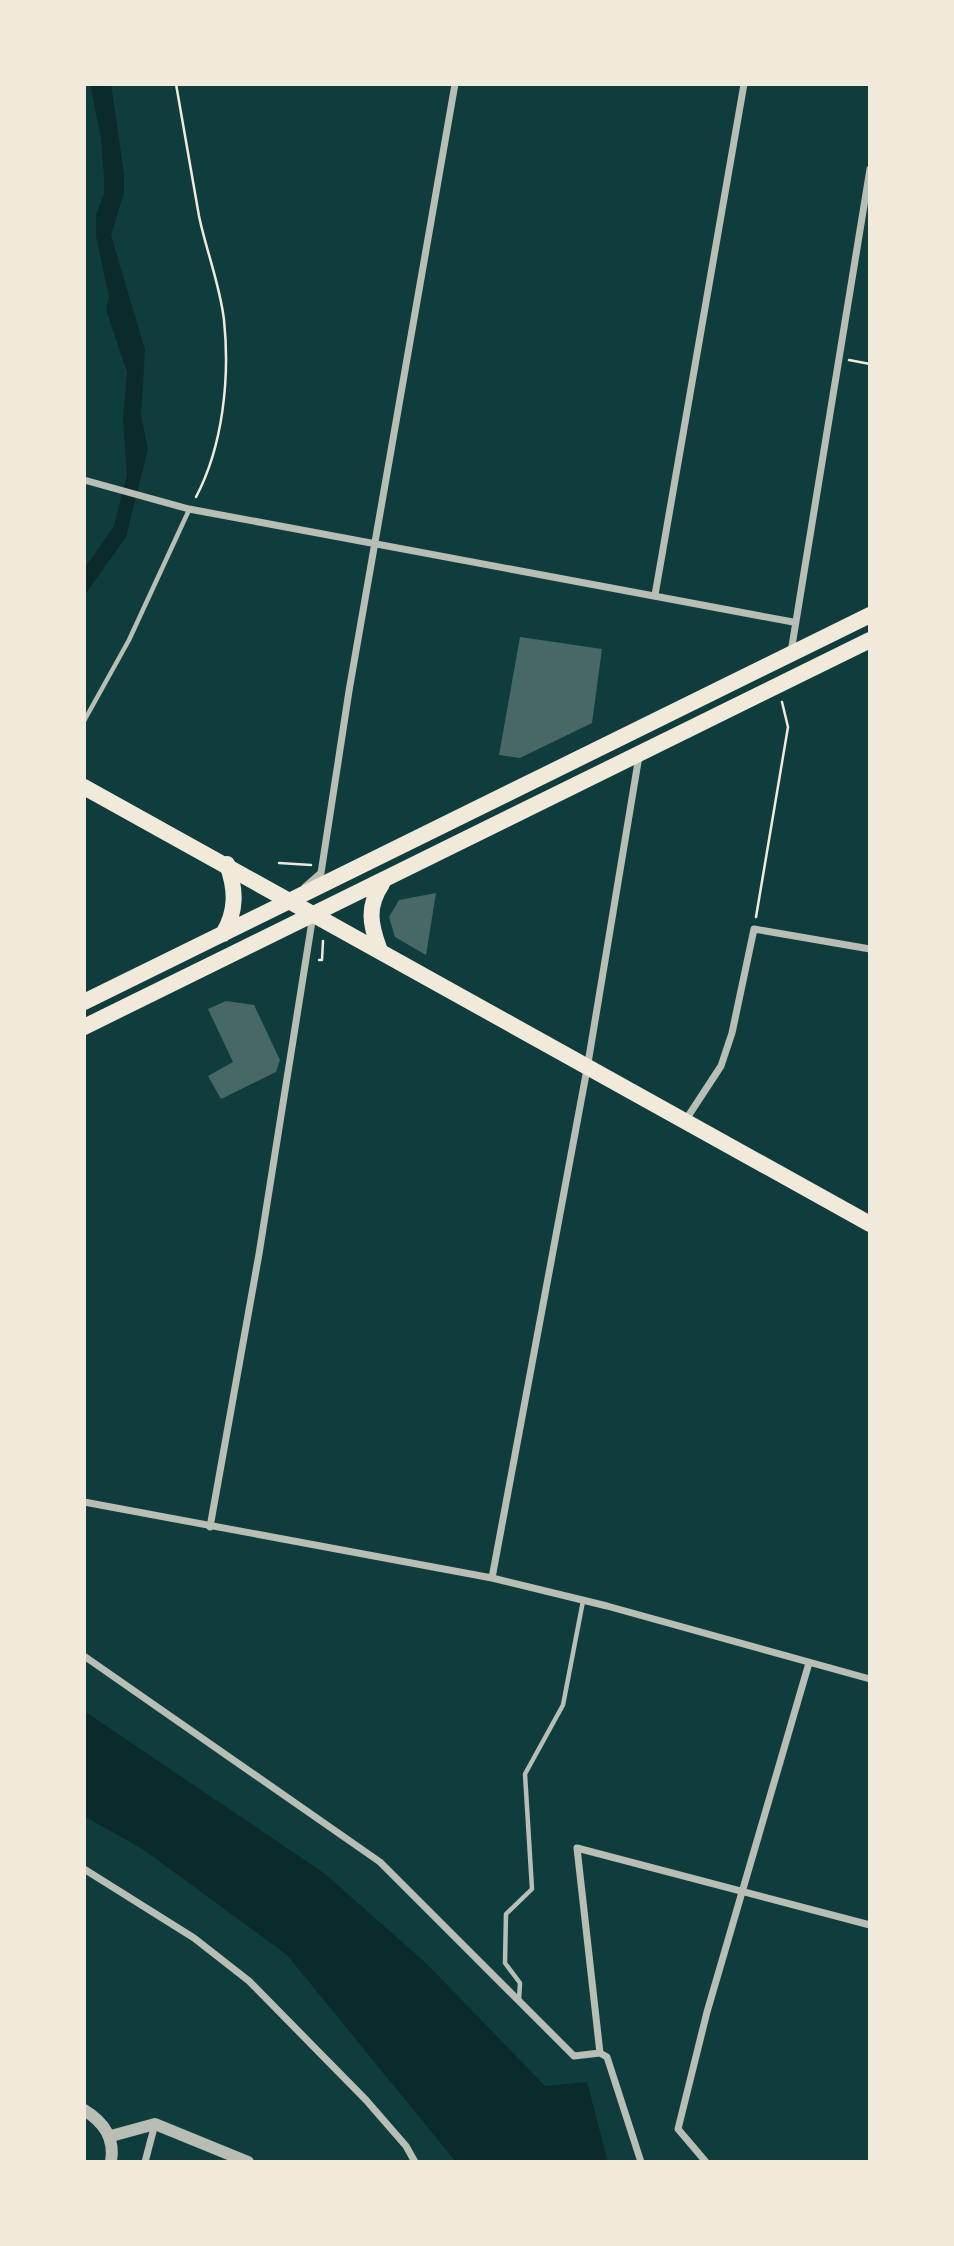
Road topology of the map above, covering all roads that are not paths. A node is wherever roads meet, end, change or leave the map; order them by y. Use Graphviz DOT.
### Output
graph roads {
  1 [pos="455,84"];
  2 [pos="744,84"];
  3 [pos="870,169"];
  4 [pos="84,480"];
  5 [pos="189,509"];
  6 [pos="376,546"];
  7 [pos="655,595"];
  8 [pos="870,615"];
  9 [pos="793,622"];
  10 [pos="870,640"];
  11 [pos="795,653"];
  12 [pos="84,721"];
  13 [pos="639,755"];
  14 [pos="84,788"];
  15 [pos="227,864"];
  16 [pos="383,882"];
  17 [pos="290,900"];
  18 [pos="313,914"];
  19 [pos="223,934"];
  20 [pos="379,948"];
  21 [pos="870,950"];
  22 [pos="84,1002"];
  23 [pos="84,1027"];
  24 [pos="587,1069"];
  25 [pos="685,1121"];
  26 [pos="870,1224"];
  27 [pos="84,1502"];
  28 [pos="210,1527"];
  29 [pos="492,1578"];
  30 [pos="583,1600"];
  31 [pos="84,1656"];
  32 [pos="809,1663"];
  33 [pos="870,1679"];
  34 [pos="84,1869"];
  35 [pos="743,1892"];
  36 [pos="870,1925"];
  37 [pos="519,2000"];
  38 [pos="600,2053"];
  39 [pos="84,2110"];
  40 [pos="155,2124"];
  41 [pos="111,2136"];
  42 [pos="111,2162"];
  43 [pos="145,2162"];
  44 [pos="248,2162"];
  45 [pos="415,2162"];
  46 [pos="641,2162"];
  47 [pos="706,2162"];
  1 -- 6 [label="street"];
  2 -- 7 [label="street"];
  3 -- 9 [label="street"];
  4 -- 5 [label="street"];
  5 -- 6 [label="street"];
  5 -- 12 [label="lane"];
  6 -- 7 [label="street"];
  6 -- 17 [label="street"];
  7 -- 9 [label="street"];
  8 -- 11 [label="main road"];
  9 -- 11 [label="street"];
  10 -- 13 [label="main road"];
  11 -- 17 [label="main road"];
  13 -- 16 [label="main road"];
  13 -- 24 [label="street"];
  14 -- 15 [label="main road"];
  15 -- 17 [label="main road"];
  15 -- 19 [label="main road"];
  16 -- 18 [label="main road"];
  16 -- 20 [label="main road"];
  17 -- 18 [label="main road"];
  17 -- 19 [label="main road"];
  18 -- 20 [label="main road"];
  18 -- 23 [label="main road"];
  18 -- 28 [label="street"];
  19 -- 22 [label="main road"];
  20 -- 24 [label="main road"];
  21 -- 25 [label="street"];
  24 -- 25 [label="main road"];
  24 -- 29 [label="street"];
  25 -- 26 [label="main road"];
  27 -- 28 [label="street"];
  28 -- 29 [label="street"];
  29 -- 30 [label="street"];
  30 -- 32 [label="street"];
  30 -- 37 [label="lane"];
  31 -- 37 [label="street"];
  32 -- 33 [label="street"];
  32 -- 35 [label="street"];
  34 -- 45 [label="street"];
  35 -- 36 [label="street"];
  35 -- 38 [label="street"];
  35 -- 47 [label="street"];
  37 -- 38 [label="street"];
  38 -- 46 [label="street"];
  39 -- 41 [label="street"];
  40 -- 41 [label="street"];
  40 -- 43 [label="street"];
  40 -- 44 [label="street"];
  41 -- 42 [label="street"];
}
